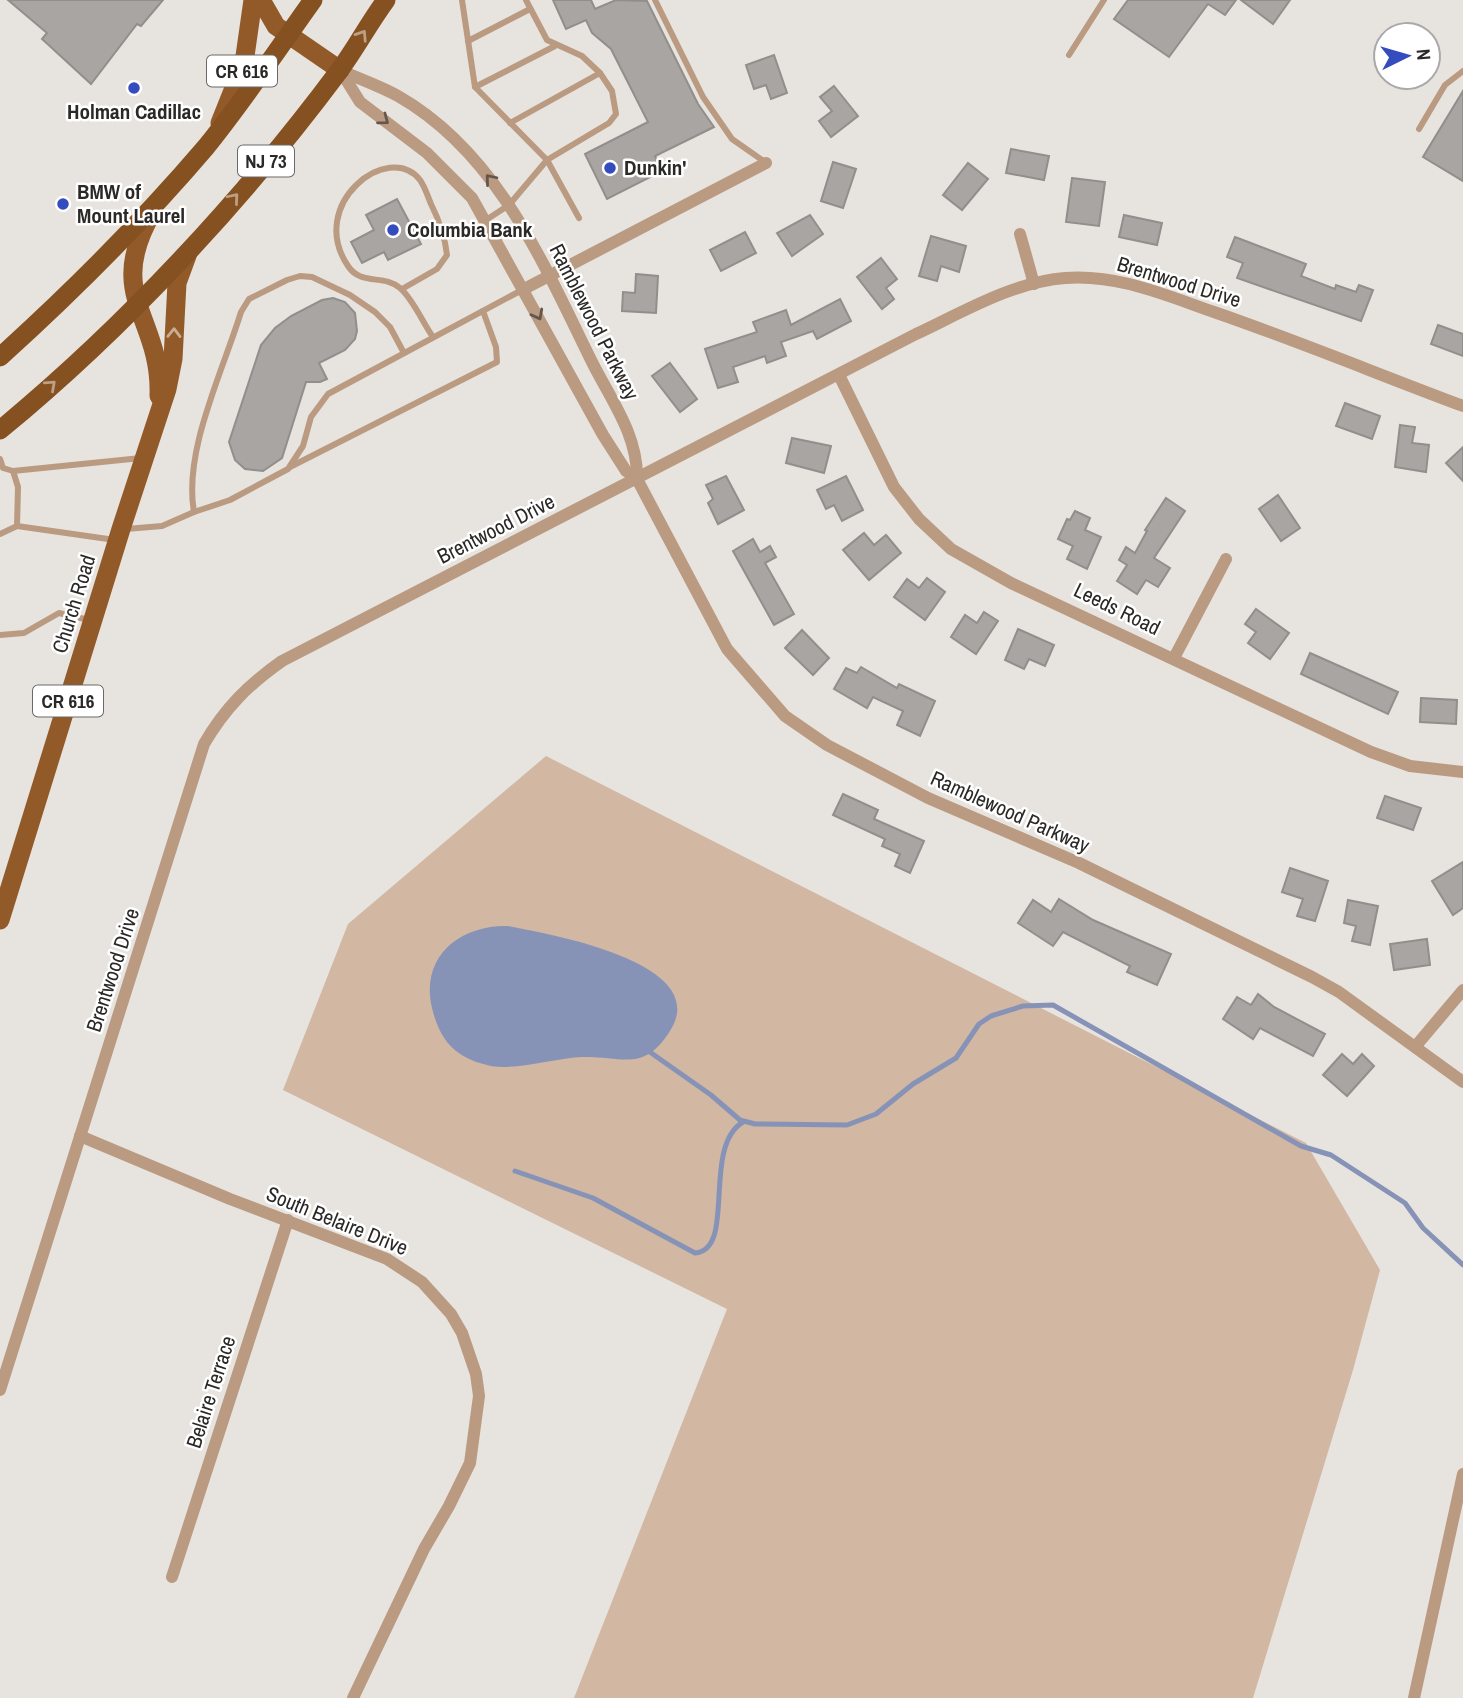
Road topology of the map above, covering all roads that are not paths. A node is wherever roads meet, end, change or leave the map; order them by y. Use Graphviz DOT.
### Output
graph roads {
  1 [pos="253,0"];
  2 [pos="261,0"];
  3 [pos="313,0"];
  4 [pos="386,0"];
  5 [pos="462,0"];
  6 [pos="526,0"];
  7 [pos="654,0"];
  8 [pos="1104,0"];
  9 [pos="530,9"];
  10 [pos="287,36"];
  11 [pos="468,41"];
  12 [pos="555,46"];
  13 [pos="1069,55"];
  14 [pos="340,70"];
  15 [pos="1463,71"];
  16 [pos="600,73"];
  17 [pos="475,87"];
  18 [pos="510,123"];
  19 [pos="1419,129"];
  20 [pos="214,137"];
  21 [pos="547,160"];
  22 [pos="766,163"];
  23 [pos="161,198"];
  24 [pos="509,205"];
  25 [pos="579,218"];
  26 [pos="486,220"];
  27 [pos="1020,234"];
  28 [pos="190,250"];
  29 [pos="550,275"];
  30 [pos="1034,284"];
  31 [pos="402,289"];
  32 [pos="524,289"];
  33 [pos="136,304"];
  34 [pos="483,312"];
  35 [pos="433,337"];
  36 [pos="404,354"];
  37 [pos="0,357"];
  38 [pos="839,375"];
  39 [pos="1463,406"];
  40 [pos="157,423"];
  41 [pos="0,430"];
  42 [pos="145,458"];
  43 [pos="0,459"];
  44 [pos="288,469"];
  45 [pos="13,471"];
  46 [pos="637,479"];
  47 [pos="194,512"];
  48 [pos="17,526"];
  49 [pos="0,534"];
  50 [pos="119,535"];
  51 [pos="1226,559"];
  52 [pos="92,621"];
  53 [pos="0,635"];
  54 [pos="1174,658"];
  55 [pos="1463,772"];
  56 [pos="0,919"];
  57 [pos="1463,990"];
  58 [pos="1415,1047"];
  59 [pos="1463,1082"];
  60 [pos="80,1136"];
  61 [pos="288,1220"];
  62 [pos="0,1390"];
  63 [pos="1463,1474"];
  64 [pos="172,1577"];
  65 [pos="353,1698"];
  66 [pos="1414,1698"];
  1 -- 20 [label="main road, CR 616"];
  2 -- 10 [label="main road, CR 616"];
  3 -- 10 [label="highway, NJ 73"];
  14 -- 4 [label="highway, NJ 73, one-way"];
  5 -- 11 [label="lane"];
  6 -- 9 [label="lane"];
  7 -- 22 [label="lane"];
  8 -- 13 [label="lane"];
  9 -- 11 [label="lane"];
  9 -- 12 [label="lane"];
  10 -- 14 [label="main road, CR 616"];
  10 -- 20 [label="highway, NJ 73"];
  11 -- 17 [label="lane"];
  12 -- 16 [label="lane"];
  12 -- 17 [label="lane"];
  24 -- 14 [label="street, Ramblewood Parkway, one-way"];
  14 -- 26 [label="street, Ramblewood Parkway, one-way"];
  28 -- 14 [label="highway, NJ 73, one-way"];
  15 -- 19 [label="lane"];
  16 -- 18 [label="lane"];
  16 -- 21 [label="lane"];
  17 -- 18 [label="lane"];
  18 -- 21 [label="lane"];
  20 -- 23 [label="highway, NJ 73"];
  21 -- 24 [label="lane"];
  21 -- 25 [label="lane"];
  22 -- 29 [label="street"];
  23 -- 33 [label="main road, Church Road / CR 616"];
  23 -- 37 [label="highway, NJ 73"];
  24 -- 26 [label="lane"];
  24 -- 29 [label="street, Ramblewood Parkway"];
  26 -- 32 [label="street, Ramblewood Parkway"];
  27 -- 30 [label="street"];
  28 -- 33 [label="highway, NJ 73"];
  40 -- 28 [label="main road, Church Road / CR 616, one-way"];
  29 -- 32 [label="street"];
  29 -- 46 [label="street, Ramblewood Parkway"];
  30 -- 38 [label="street, Brentwood Drive"];
  30 -- 39 [label="street, Brentwood Drive"];
  31 -- 31 [label="lane"];
  31 -- 35 [label="lane"];
  32 -- 34 [label="lane"];
  32 -- 46 [label="street, Ramblewood Parkway, one-way"];
  33 -- 40 [label="main road, Church Road / CR 616"];
  41 -- 33 [label="highway, NJ 73, one-way"];
  34 -- 35 [label="lane"];
  34 -- 44 [label="lane"];
  35 -- 36 [label="lane"];
  36 -- 44 [label="lane"];
  36 -- 47 [label="lane"];
  38 -- 46 [label="street, Brentwood Drive"];
  38 -- 54 [label="street, Leeds Road"];
  40 -- 42 [label="main road, Church Road / CR 616"];
  42 -- 45 [label="lane"];
  42 -- 50 [label="main road, Church Road / CR 616"];
  43 -- 45 [label="lane"];
  44 -- 47 [label="lane"];
  45 -- 48 [label="lane"];
  46 -- 58 [label="street, Ramblewood Parkway"];
  46 -- 60 [label="street, Brentwood Drive"];
  47 -- 50 [label="lane"];
  48 -- 49 [label="lane"];
  48 -- 50 [label="lane"];
  50 -- 52 [label="main road, Church Road / CR 616"];
  51 -- 54 [label="street"];
  52 -- 53 [label="lane"];
  52 -- 56 [label="main road, Church Road / CR 616"];
  54 -- 55 [label="street, Leeds Road"];
  57 -- 58 [label="street"];
  58 -- 59 [label="street, Ramblewood Parkway"];
  60 -- 61 [label="street, South Belaire Drive"];
  60 -- 62 [label="street, Brentwood Drive"];
  61 -- 64 [label="street, Belaire Terrace"];
  61 -- 65 [label="street, South Belaire Drive"];
  63 -- 66 [label="street"];
}
